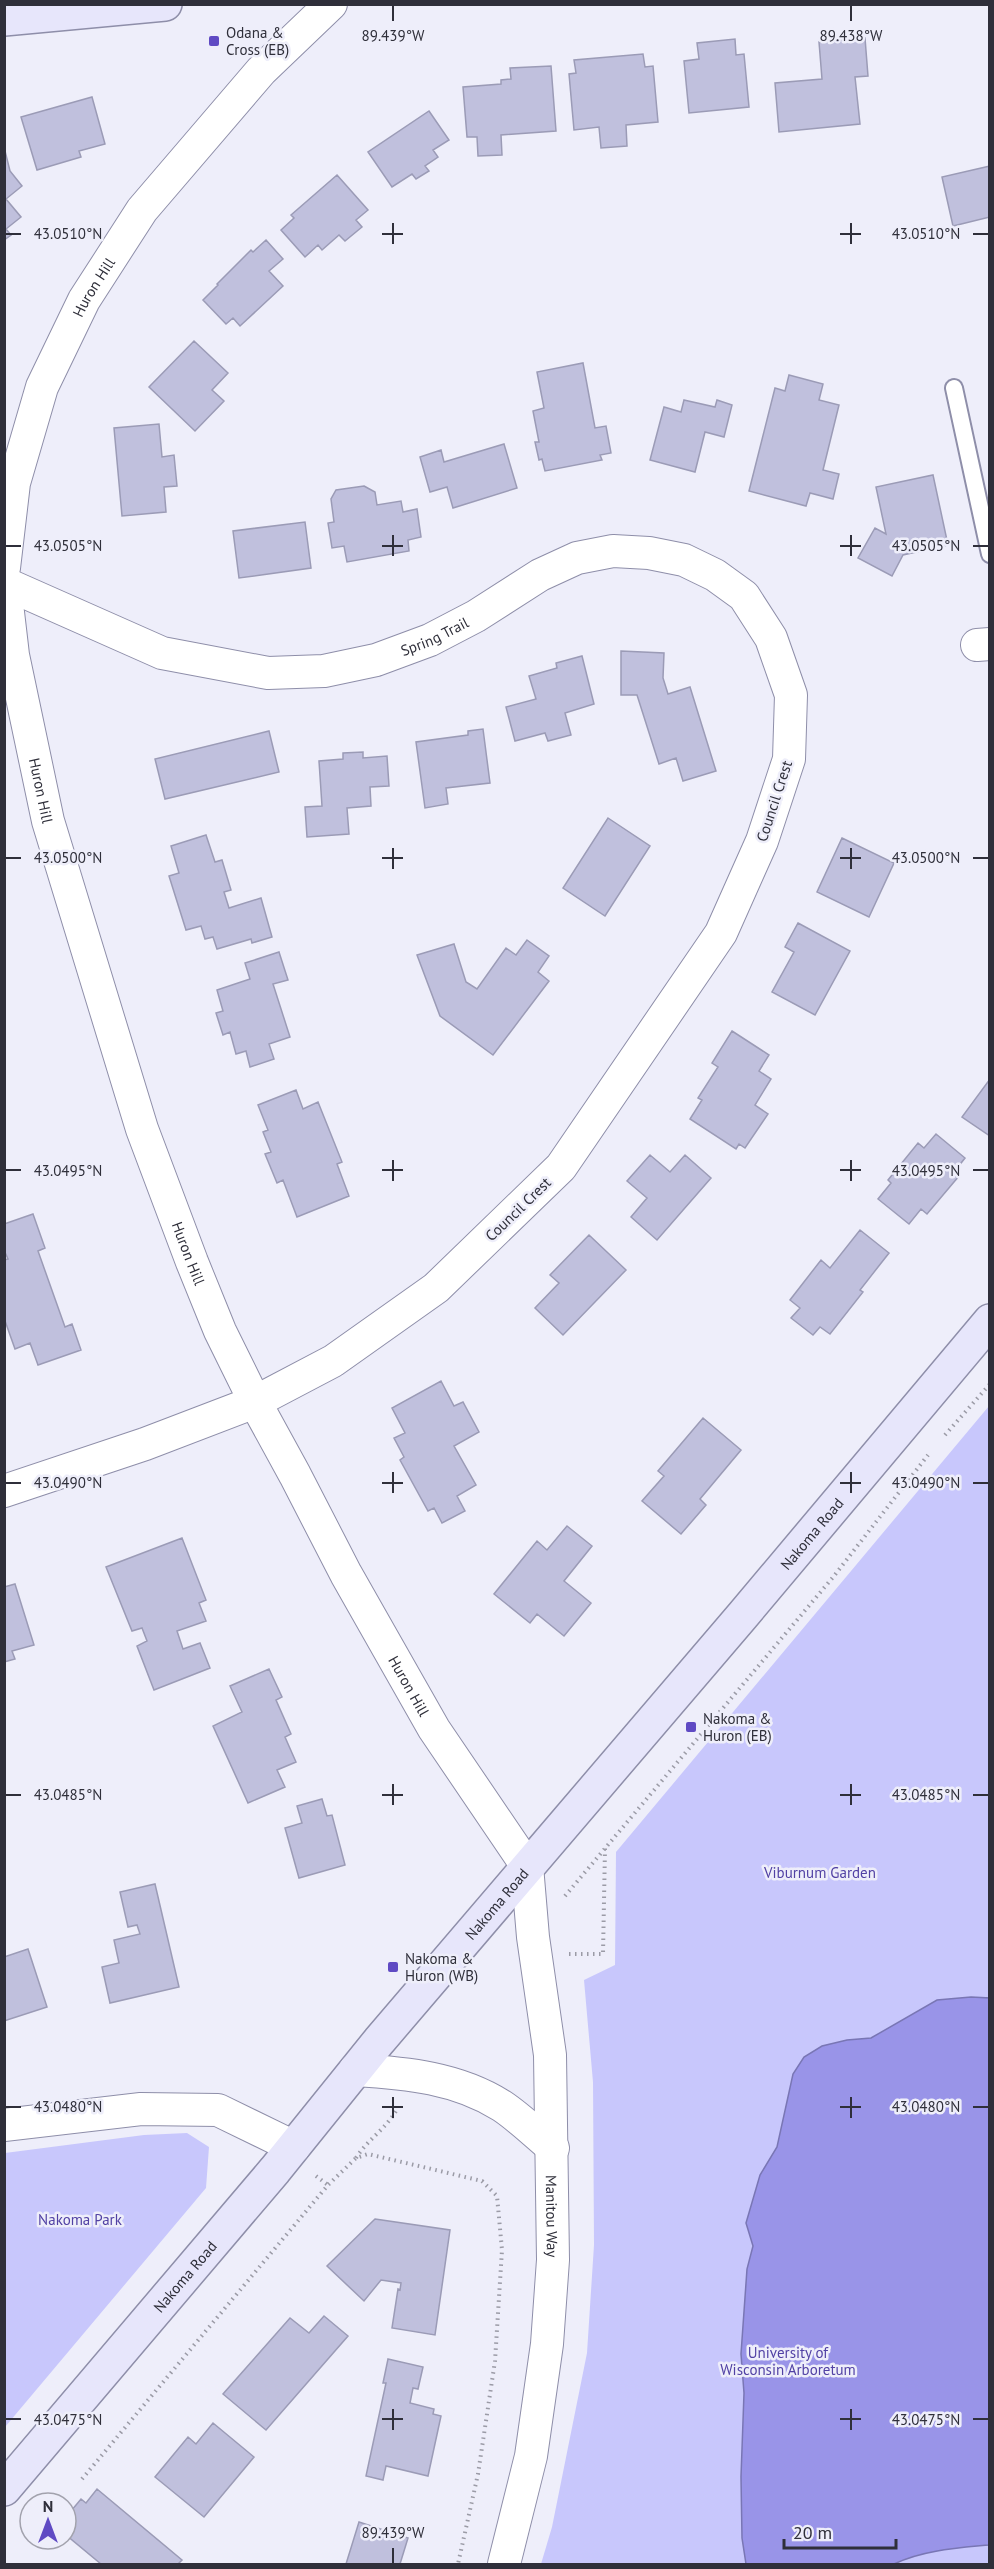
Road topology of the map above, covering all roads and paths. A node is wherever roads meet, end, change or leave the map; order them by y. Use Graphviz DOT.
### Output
graph roads {
  1 [pos="331,4"];
  2 [pos="154,5"];
  3 [pos="4,19"];
  4 [pos="954,388"];
  5 [pos="990,554"];
  6 [pos="4,568"];
  7 [pos="4,578"];
  8 [pos="5,583"];
  9 [pos="791,695"];
  10 [pos="990,1321"];
  11 [pos="990,1384"];
  12 [pos="255,1402"];
  13 [pos="940,1441"];
  14 [pos="932,1450"];
  15 [pos="4,1491"];
  16 [pos="605,1847"];
  17 [pos="527,1866"];
  18 [pos="562,1899"];
  19 [pos="535,1954"];
  20 [pos="355,2070"];
  21 [pos="399,2107"];
  22 [pos="4,2125"];
  23 [pos="294,2146"];
  24 [pos="553,2148"];
  25 [pos="356,2158"];
  26 [pos="315,2175"];
  27 [pos="328,2185"];
  28 [pos="82,2479"];
  29 [pos="4,2489"];
  30 [pos="458,2565"];
  31 [pos="504,2565"];
  1 -- 6 [label="street, Huron Hill"];
  2 -- 3 [label="main road"];
  4 -- 5 [label="lane"];
  7 -- 8 [label="street, Huron Hill"];
  8 -- 9 [label="street, Spring Trail"];
  8 -- 12 [label="street, Huron Hill"];
  9 -- 12 [label="street, Council Crest"];
  10 -- 17 [label="main road, Nakoma Road"];
  11 -- 13 [label="path"];
  12 -- 15 [label="street, Council Crest"];
  12 -- 17 [label="street, Huron Hill"];
  14 -- 16 [label="path"];
  16 -- 18 [label="path"];
  16 -- 19 [label="path"];
  17 -- 19 [label="street, Manitou Way"];
  17 -- 20 [label="main road, Nakoma Road"];
  19 -- 24 [label="street, Manitou Way"];
  20 -- 23 [label="main road, Nakoma Road"];
  20 -- 24 [label="street"];
  21 -- 25 [label="path"];
  22 -- 23 [label="street"];
  23 -- 29 [label="main road, Nakoma Road"];
  24 -- 31 [label="street, Manitou Way"];
  25 -- 27 [label="path"];
  25 -- 30 [label="path"];
  26 -- 27 [label="path"];
  27 -- 28 [label="path"];
}
